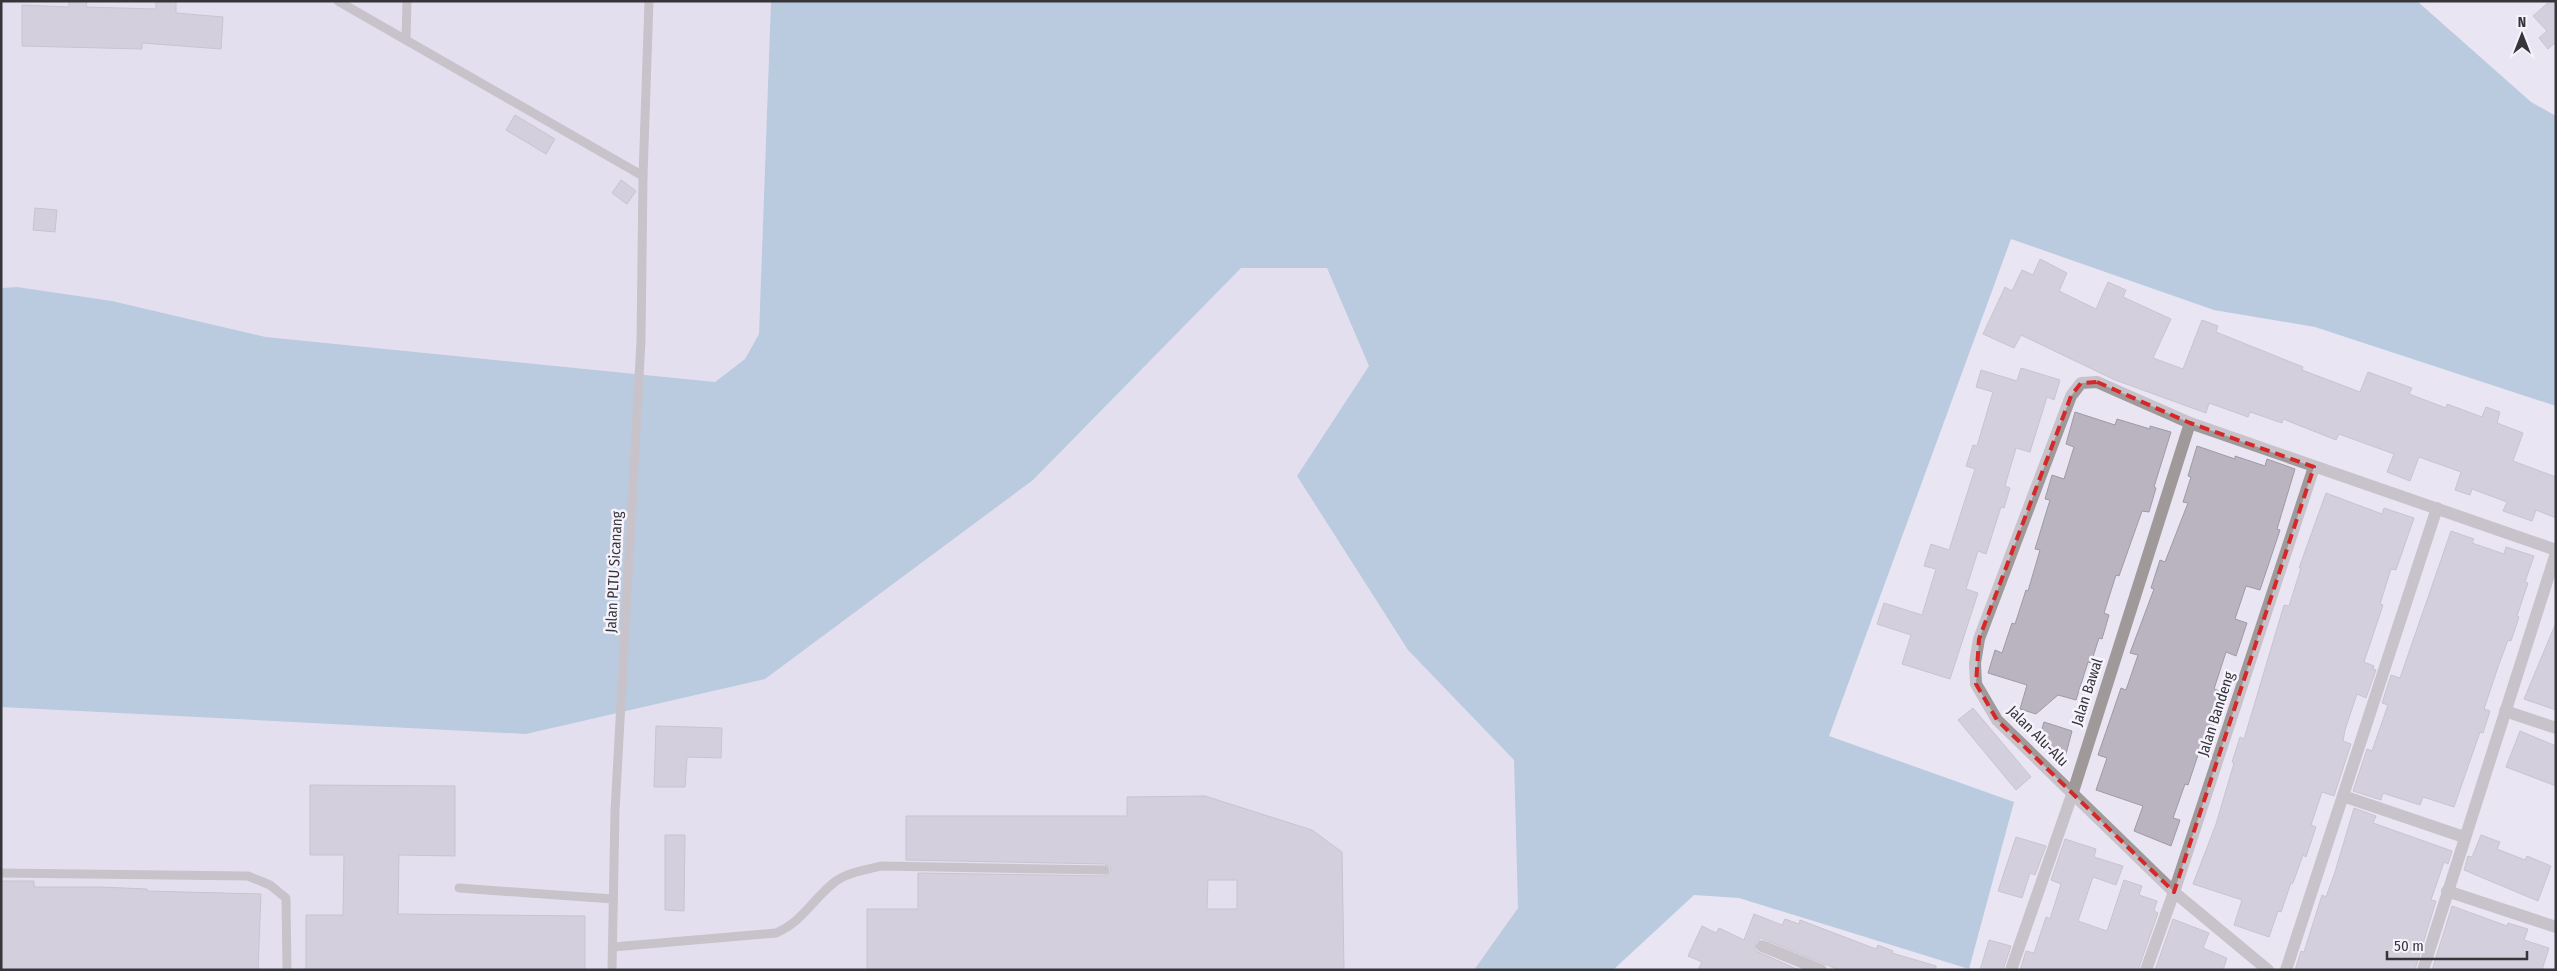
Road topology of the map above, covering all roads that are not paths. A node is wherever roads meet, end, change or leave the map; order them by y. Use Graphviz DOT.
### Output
graph roads {
  1 [pos="338,1"];
  2 [pos="407,1"];
  3 [pos="650,1"];
  4 [pos="406,40"];
  5 [pos="643,176"];
  6 [pos="2190,423"];
  7 [pos="2314,467"];
  8 [pos="2437,508"];
  9 [pos="2556,551"];
  10 [pos="2505,711"];
  11 [pos="2556,728"];
  12 [pos="2073,792"];
  13 [pos="2343,796"];
  14 [pos="2464,838"];
  15 [pos="1105,870"];
  16 [pos="1,873"];
  17 [pos="459,888"];
  18 [pos="2448,890"];
  19 [pos="2174,892"];
  20 [pos="613,900"];
  21 [pos="2556,928"];
  22 [pos="1762,946"];
  23 [pos="613,947"];
  24 [pos="287,970"];
  25 [pos="612,970"];
  26 [pos="1821,970"];
  27 [pos="2011,970"];
  28 [pos="2146,970"];
  29 [pos="2268,970"];
  30 [pos="2286,970"];
  31 [pos="2423,970"];
  1 -- 4 [label="lane"];
  2 -- 4 [label="lane"];
  3 -- 5 [label="lane, Jalan PLTU Sicanang"];
  4 -- 5 [label="lane"];
  5 -- 20 [label="lane, Jalan PLTU Sicanang"];
  6 -- 7 [label="street"];
  6 -- 12 [label="street, Jalan Bawal"];
  6 -- 12 [label="street, Jalan Alu-Alu"];
  7 -- 8 [label="street"];
  7 -- 19 [label="street, Jalan Bandeng"];
  8 -- 9 [label="street"];
  8 -- 13 [label="street"];
  9 -- 10 [label="street"];
  10 -- 11 [label="street"];
  10 -- 14 [label="street"];
  12 -- 19 [label="street, Jalan Alu-Alu"];
  12 -- 27 [label="street, Jalan Bawal"];
  13 -- 14 [label="street"];
  13 -- 30 [label="street"];
  14 -- 18 [label="street"];
  15 -- 23 [label="lane"];
  16 -- 24 [label="lane"];
  17 -- 20 [label="lane"];
  18 -- 21 [label="street"];
  18 -- 31 [label="street"];
  19 -- 28 [label="street, Jalan Bandeng"];
  19 -- 29 [label="street, Jalan Alu-Alu"];
  20 -- 23 [label="lane, Jalan PLTU Sicanang"];
  22 -- 26 [label="street"];
  23 -- 25 [label="lane, Jalan PLTU Sicanang"];
}
